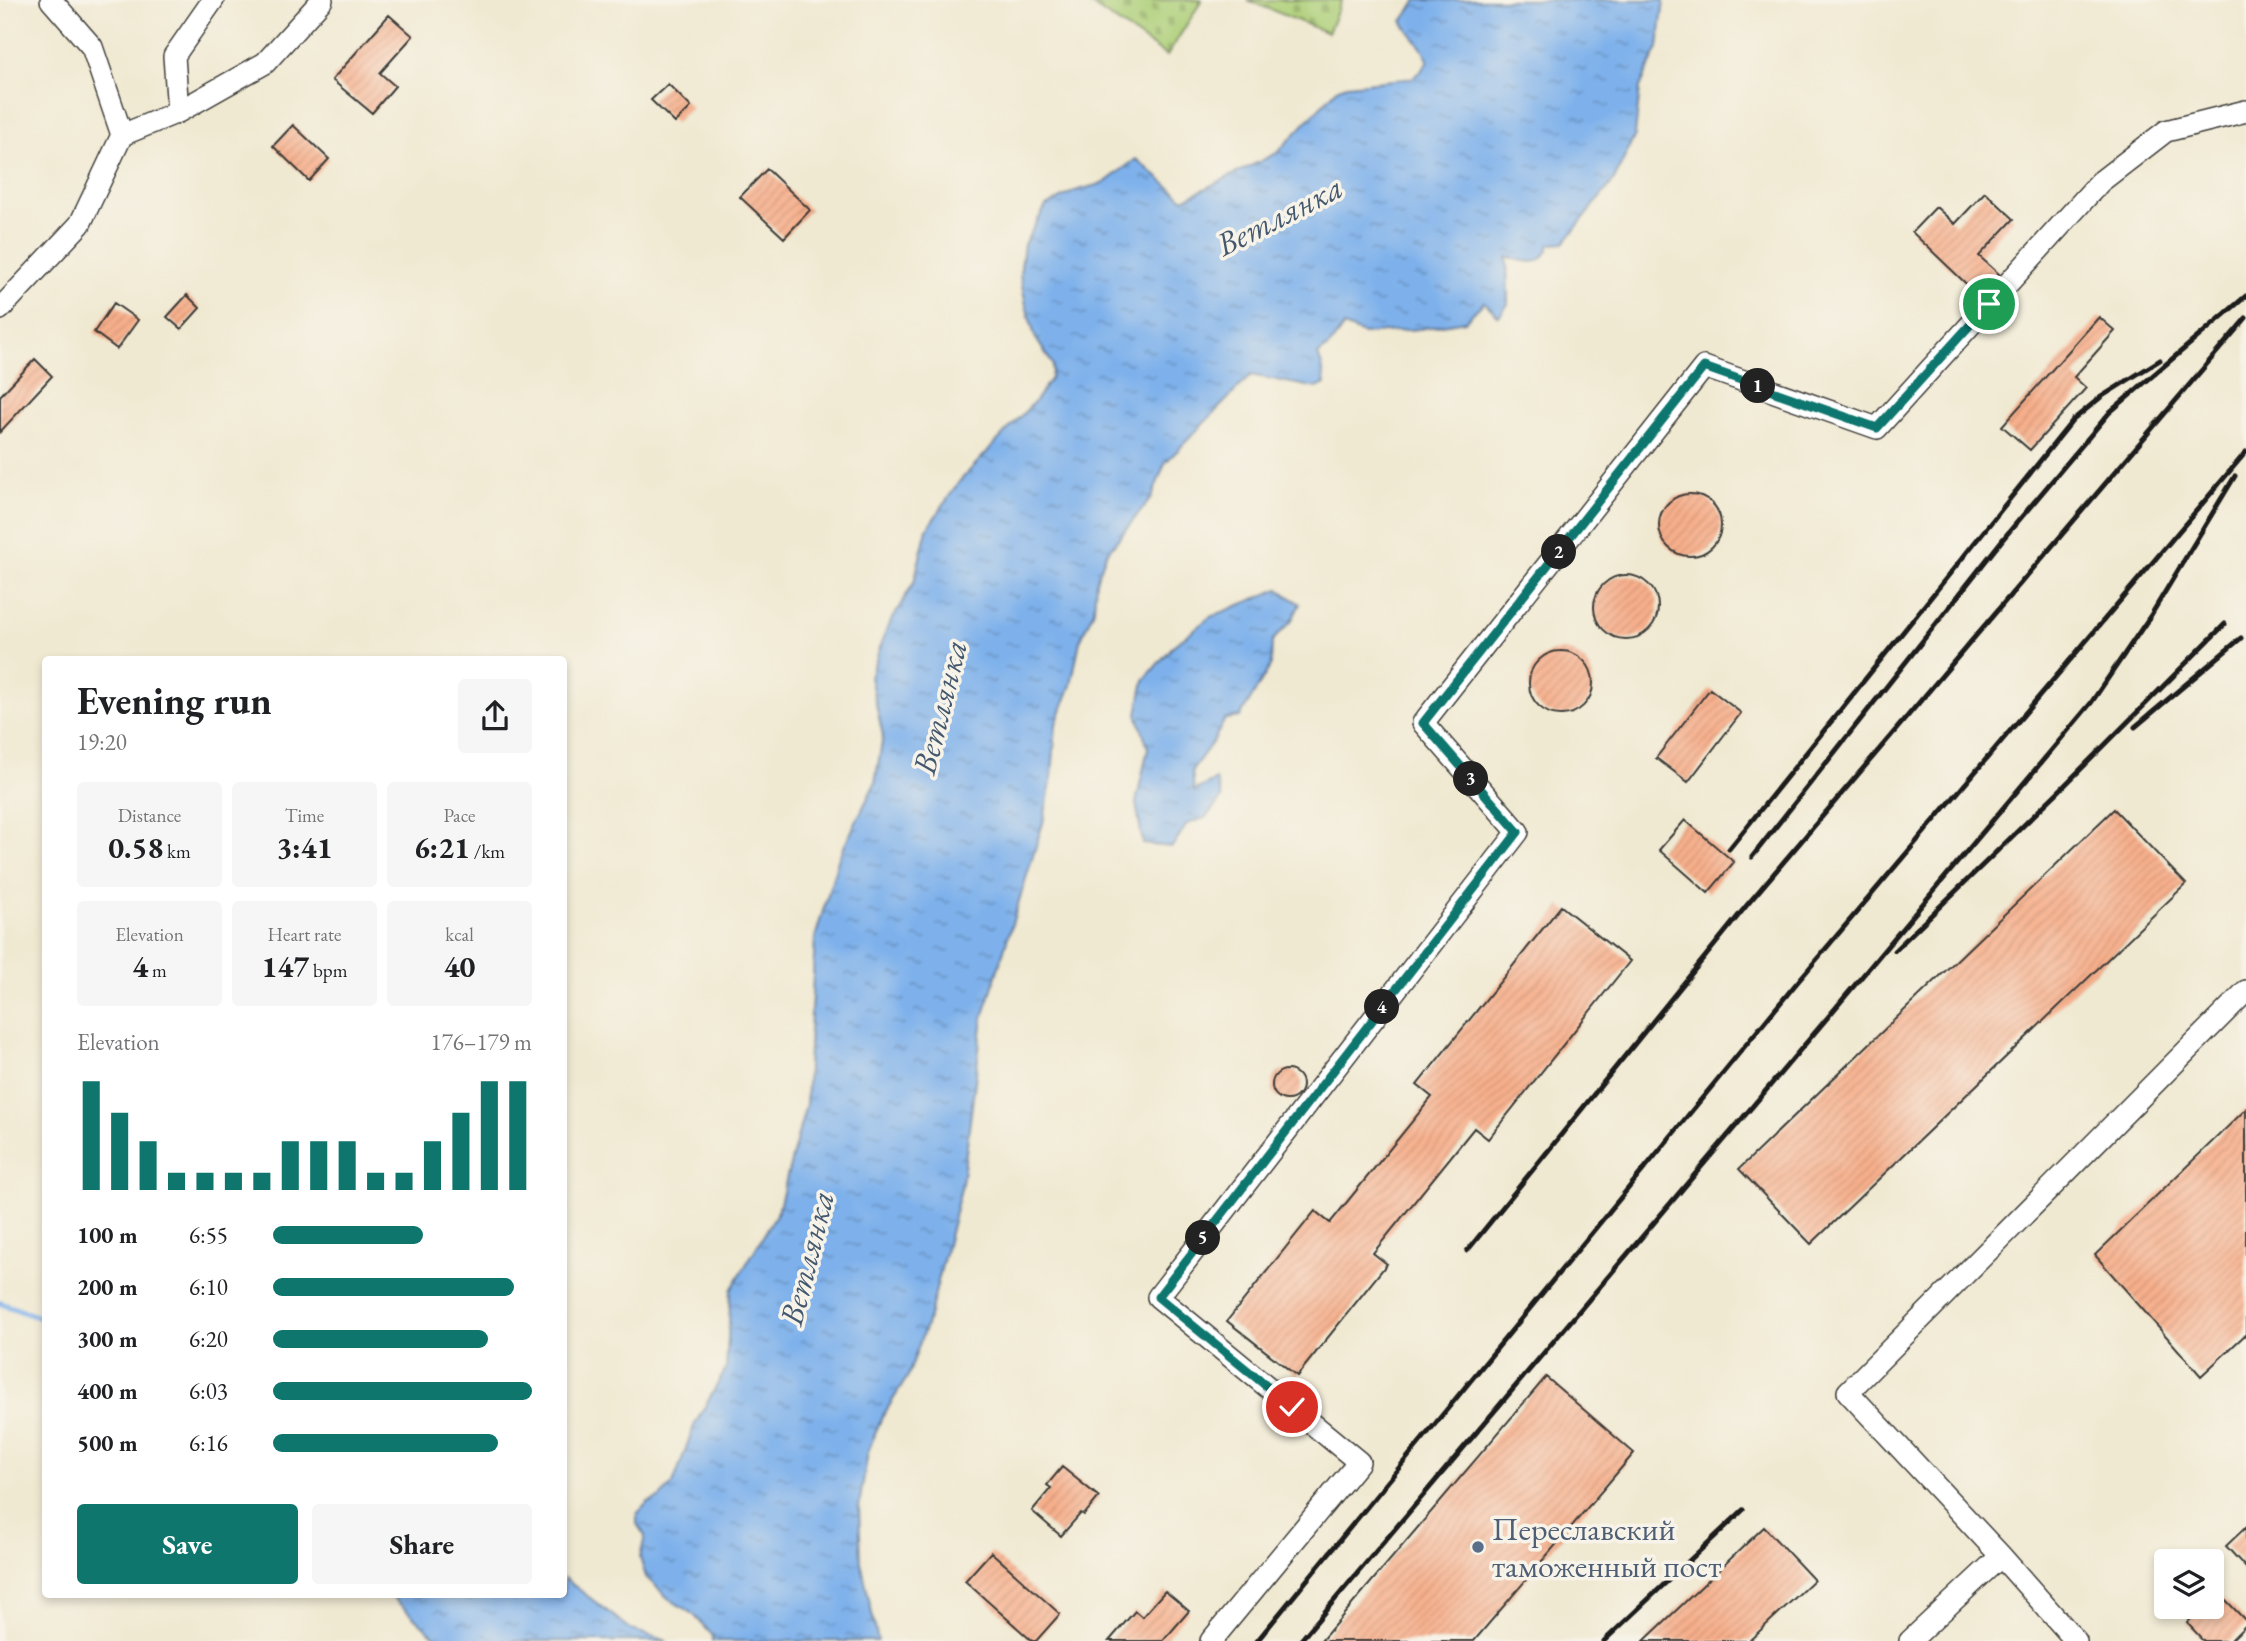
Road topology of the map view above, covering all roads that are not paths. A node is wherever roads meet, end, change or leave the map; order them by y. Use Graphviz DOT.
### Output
graph roads {
  1 [pos="51,0"];
  2 [pos="213,0"];
  3 [pos="322,0"];
  4 [pos="2246,111"];
  5 [pos="178,112"];
  6 [pos="122,135"];
  7 [pos="0,309"];
  8 [pos="2246,991"];
  9 [pos="2000,1556"];
  10 [pos="1211,1641"];
  11 [pos="1910,1641"];
  12 [pos="2076,1641"];
  1 -- 6 [label="street"];
  2 -- 5 [label="street"];
  3 -- 5 [label="street"];
  4 -- 10 [label="street"];
  5 -- 6 [label="street"];
  6 -- 7 [label="street"];
  8 -- 9 [label="street"];
  9 -- 11 [label="street"];
  9 -- 12 [label="street"];
}
